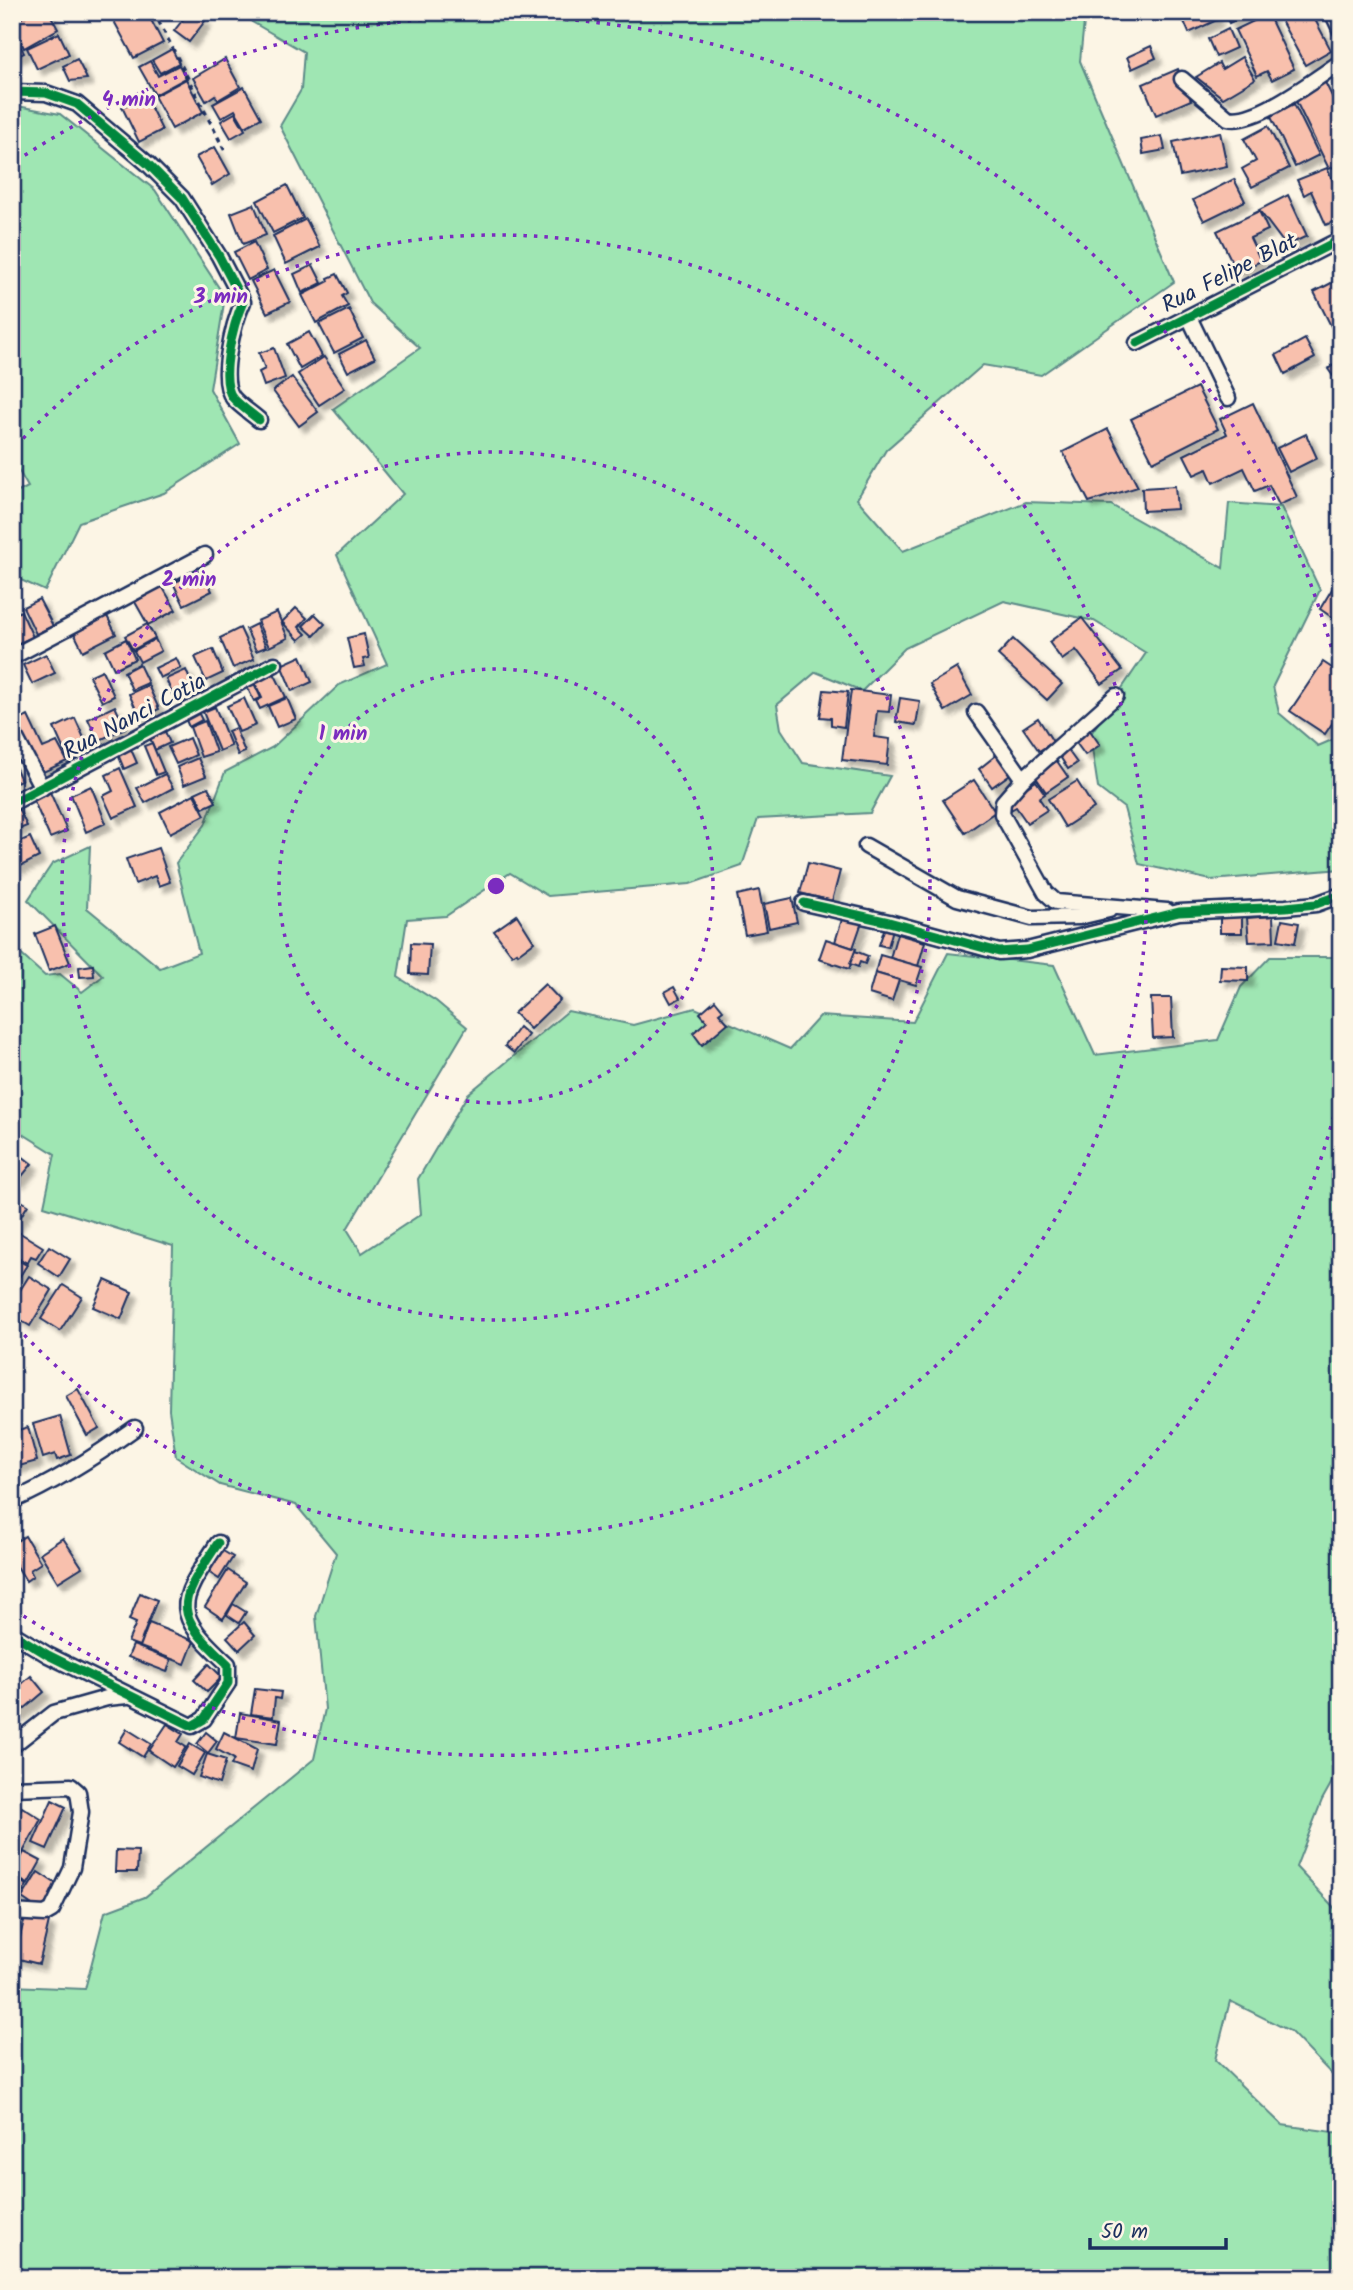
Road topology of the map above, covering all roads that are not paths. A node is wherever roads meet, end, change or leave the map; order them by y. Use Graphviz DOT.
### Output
graph roads {
  1 [pos="1332,12"];
  2 [pos="1341,30"];
  3 [pos="1341,62"];
  4 [pos="1182,79"];
  5 [pos="12,92"];
  6 [pos="1341,239"];
  7 [pos="1189,317"];
  8 [pos="1137,343"];
  9 [pos="1228,398"];
  10 [pos="259,420"];
  11 [pos="205,555"];
  12 [pos="12,657"];
  13 [pos="275,664"];
  14 [pos="1116,696"];
  15 [pos="976,712"];
  16 [pos="12,731"];
  17 [pos="1023,779"];
  18 [pos="42,788"];
  19 [pos="12,803"];
  20 [pos="866,846"];
  21 [pos="1341,895"];
  22 [pos="804,903"];
  23 [pos="1121,907"];
  24 [pos="1179,912"];
  25 [pos="135,1428"];
  26 [pos="12,1501"];
  27 [pos="218,1543"];
  28 [pos="12,1633"];
  29 [pos="128,1696"];
  30 [pos="12,1746"];
  31 [pos="12,1788"];
  32 [pos="12,1912"];
  1 -- 2 [label="street"];
  3 -- 4 [label="street"];
  5 -- 10 [label="street"];
  6 -- 7 [label="street, Rua Felipe Blat"];
  7 -- 8 [label="street, Rua Felipe Blat"];
  7 -- 9 [label="street"];
  11 -- 12 [label="street"];
  13 -- 18 [label="street, Rua Nanci Cotia"];
  14 -- 17 [label="street"];
  15 -- 17 [label="street"];
  16 -- 18 [label="street"];
  17 -- 23 [label="street"];
  18 -- 19 [label="street, Rua Nanci Cotia"];
  20 -- 23 [label="street"];
  21 -- 24 [label="street"];
  22 -- 24 [label="street"];
  23 -- 24 [label="street"];
  25 -- 26 [label="street"];
  27 -- 29 [label="street"];
  28 -- 29 [label="street"];
  29 -- 30 [label="street"];
  31 -- 32 [label="street"];
}
